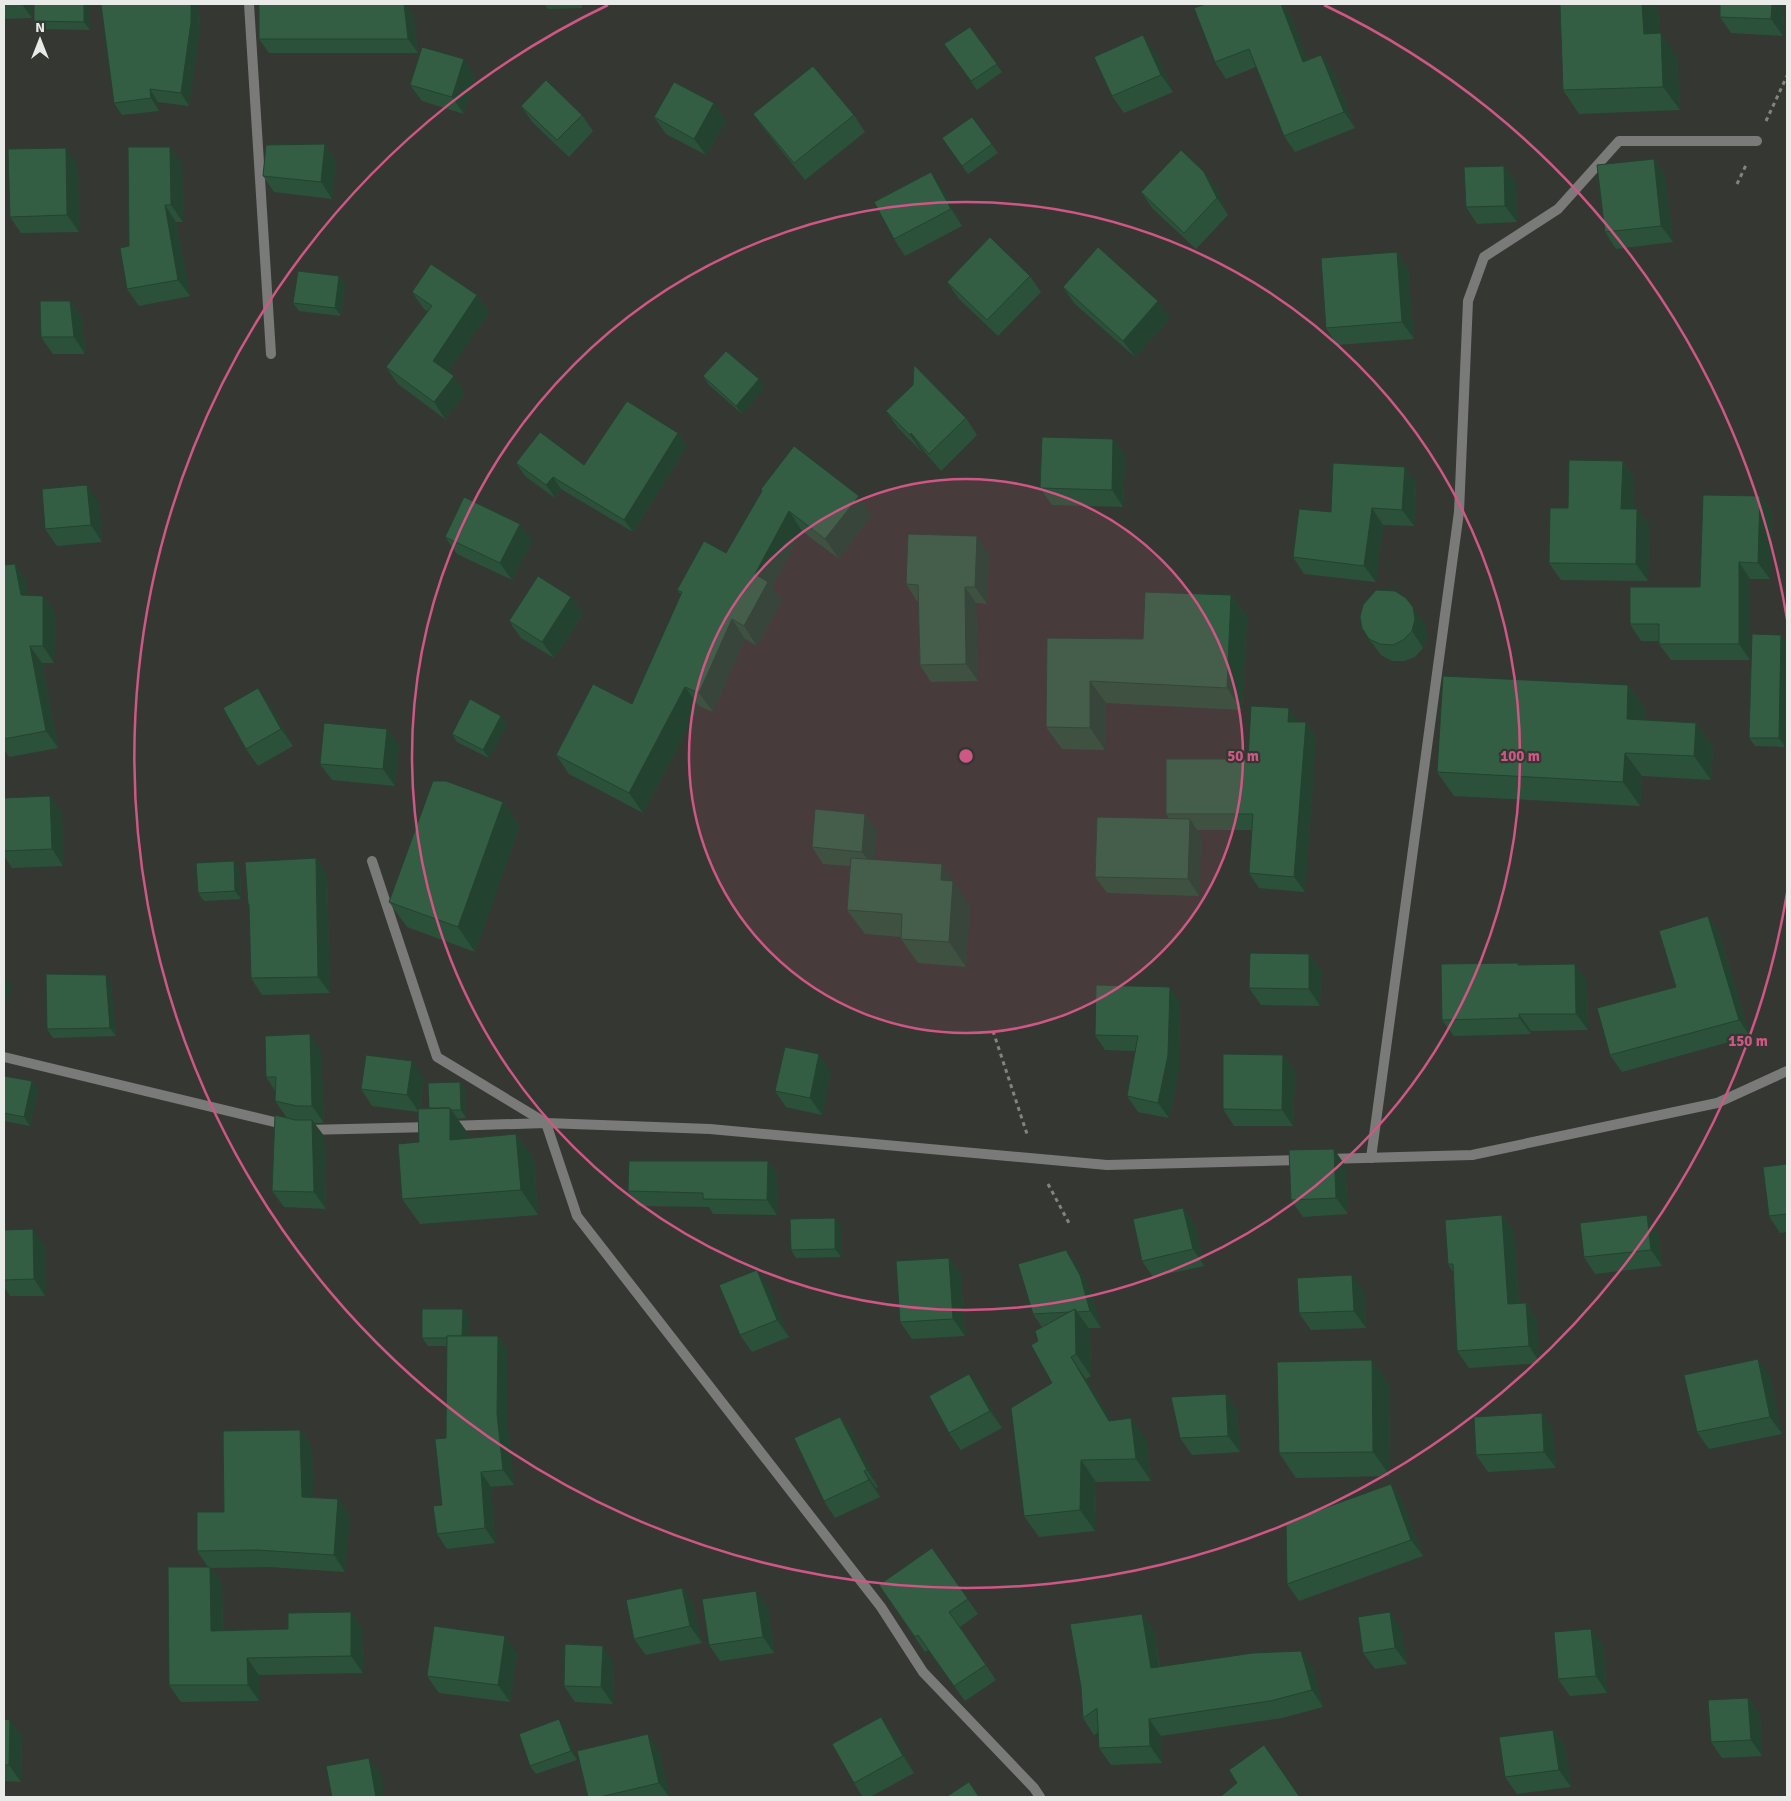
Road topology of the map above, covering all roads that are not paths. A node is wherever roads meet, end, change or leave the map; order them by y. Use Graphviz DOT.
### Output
graph roads {
  1 [pos="249,4"];
  2 [pos="1757,141"];
  3 [pos="271,354"];
  4 [pos="372,861"];
  5 [pos="4,1056"];
  6 [pos="1787,1071"];
  7 [pos="546,1123"];
  8 [pos="1371,1158"];
  9 [pos="1040,1797"];
  1 -- 3 [label="street"];
  2 -- 8 [label="street"];
  4 -- 7 [label="street"];
  5 -- 7 [label="street"];
  6 -- 8 [label="street"];
  7 -- 8 [label="street"];
  7 -- 9 [label="street"];
}
